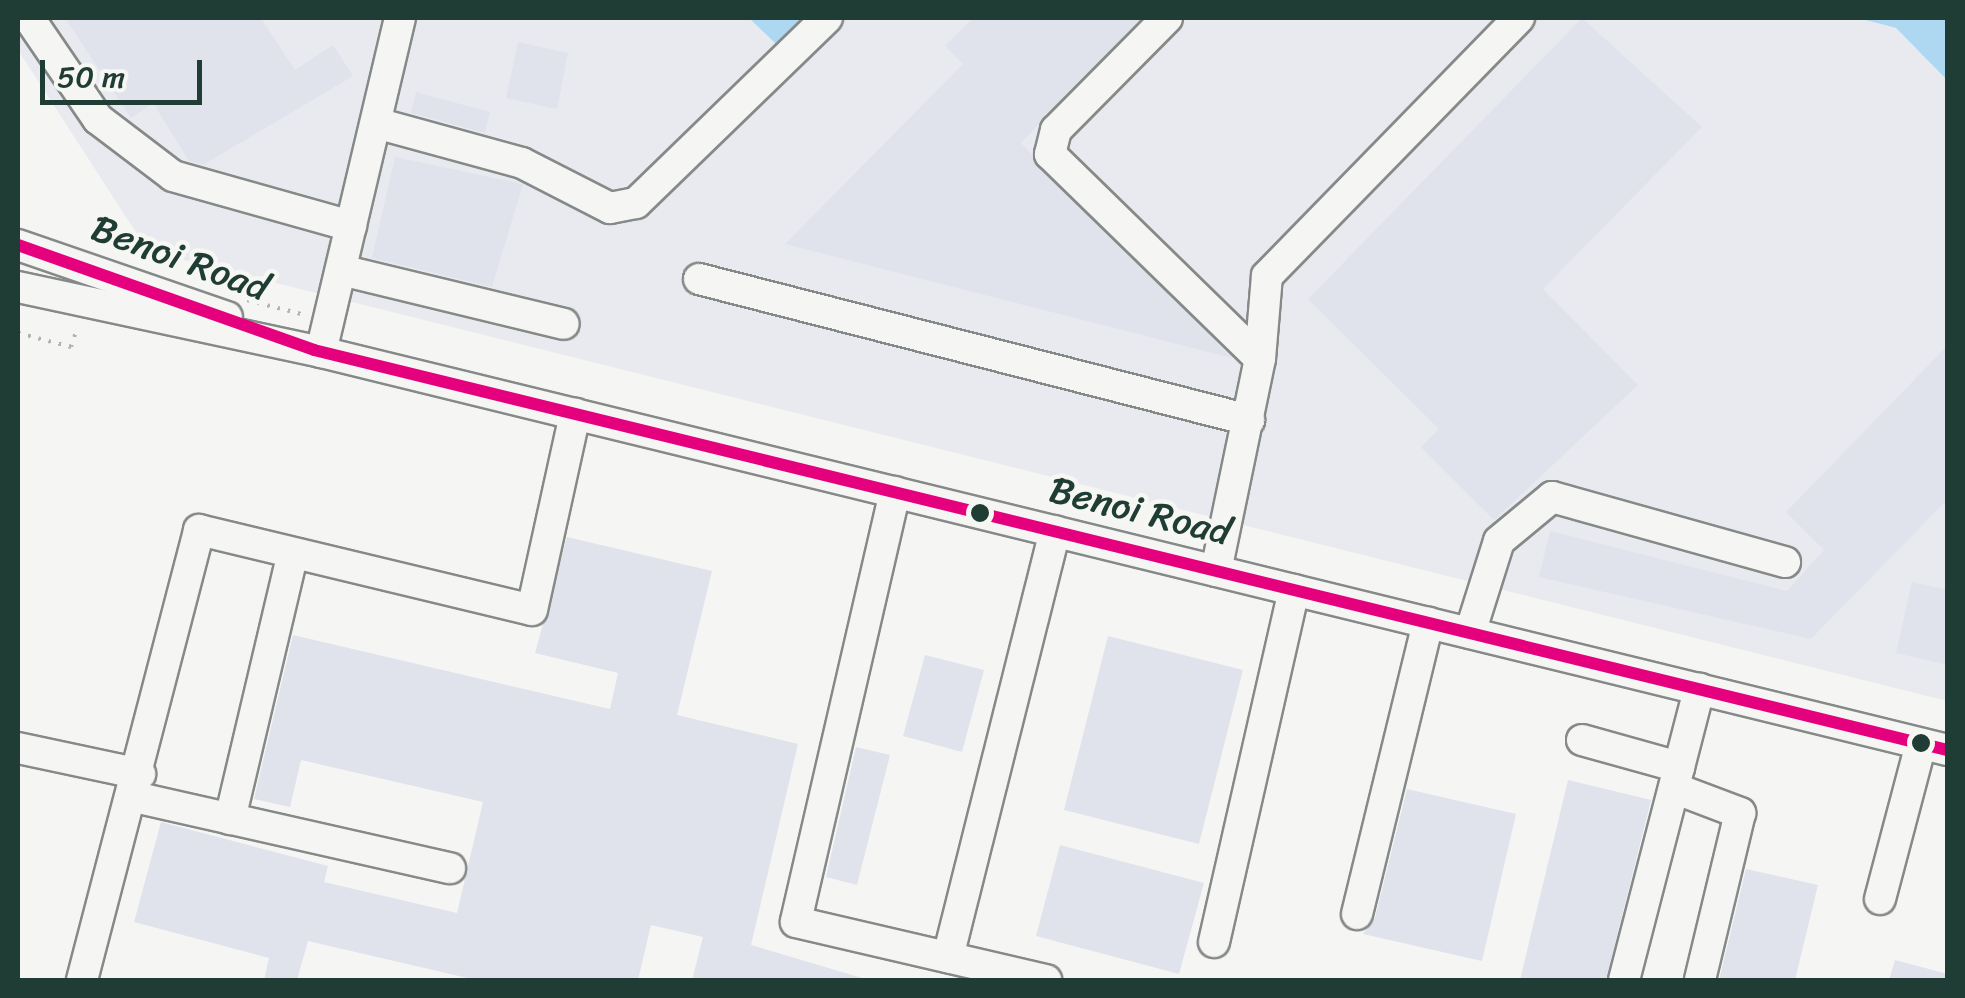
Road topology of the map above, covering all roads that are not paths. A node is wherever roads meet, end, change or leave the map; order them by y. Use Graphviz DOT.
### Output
graph roads {
  1 [pos="29,18"];
  2 [pos="400,18"];
  3 [pos="827,18"];
  4 [pos="1167,18"];
  5 [pos="1519,18"];
  6 [pos="376,123"];
  7 [pos="352,226"];
  8 [pos="18,245"];
  9 [pos="340,270"];
  10 [pos="699,278"];
  11 [pos="18,287"];
  12 [pos="564,324"];
  13 [pos="318,351"];
  14 [pos="1260,359"];
  15 [pos="575,414"];
  16 [pos="1249,420"];
  17 [pos="895,492"];
  18 [pos="1055,532"];
  19 [pos="293,553"];
  20 [pos="1784,562"];
  21 [pos="1216,571"];
  22 [pos="1294,590"];
  23 [pos="1428,623"];
  24 [pos="1470,634"];
  25 [pos="1699,689"];
  26 [pos="1582,740"];
  27 [pos="1934,747"];
  28 [pos="18,748"];
  29 [pos="1676,777"];
  30 [pos="137,786"];
  31 [pos="230,818"];
  32 [pos="450,868"];
  33 [pos="1880,899"];
  34 [pos="1356,914"];
  35 [pos="1214,942"];
  36 [pos="948,956"];
  37 [pos="82,980"];
  38 [pos="1046,980"];
  39 [pos="1624,980"];
  40 [pos="1700,980"];
  1 -- 7 [label="street"];
  2 -- 6 [label="street"];
  3 -- 6 [label="street"];
  4 -- 14 [label="street"];
  5 -- 14 [label="street"];
  6 -- 7 [label="street"];
  7 -- 9 [label="street"];
  8 -- 13 [label="street, Benoi Road"];
  9 -- 12 [label="street"];
  9 -- 13 [label="street"];
  10 -- 16 [label="street"];
  11 -- 13 [label="street, Benoi Road"];
  13 -- 15 [label="street, Benoi Road"];
  14 -- 16 [label="street"];
  15 -- 17 [label="street, Benoi Road"];
  15 -- 19 [label="street"];
  16 -- 21 [label="street"];
  17 -- 18 [label="street, Benoi Road"];
  17 -- 36 [label="street"];
  18 -- 21 [label="street, Benoi Road"];
  18 -- 36 [label="street"];
  19 -- 30 [label="street"];
  19 -- 31 [label="street"];
  20 -- 24 [label="street"];
  21 -- 22 [label="street, Benoi Road"];
  22 -- 23 [label="street, Benoi Road"];
  22 -- 35 [label="street"];
  23 -- 24 [label="street, Benoi Road"];
  23 -- 34 [label="street"];
  24 -- 25 [label="street, Benoi Road"];
  25 -- 27 [label="street, Benoi Road"];
  25 -- 29 [label="street"];
  26 -- 29 [label="street"];
  27 -- 33 [label="street"];
  28 -- 30 [label="street"];
  29 -- 39 [label="street"];
  29 -- 40 [label="street"];
  30 -- 31 [label="street"];
  30 -- 37 [label="street"];
  31 -- 32 [label="street"];
  36 -- 38 [label="street"];
}
